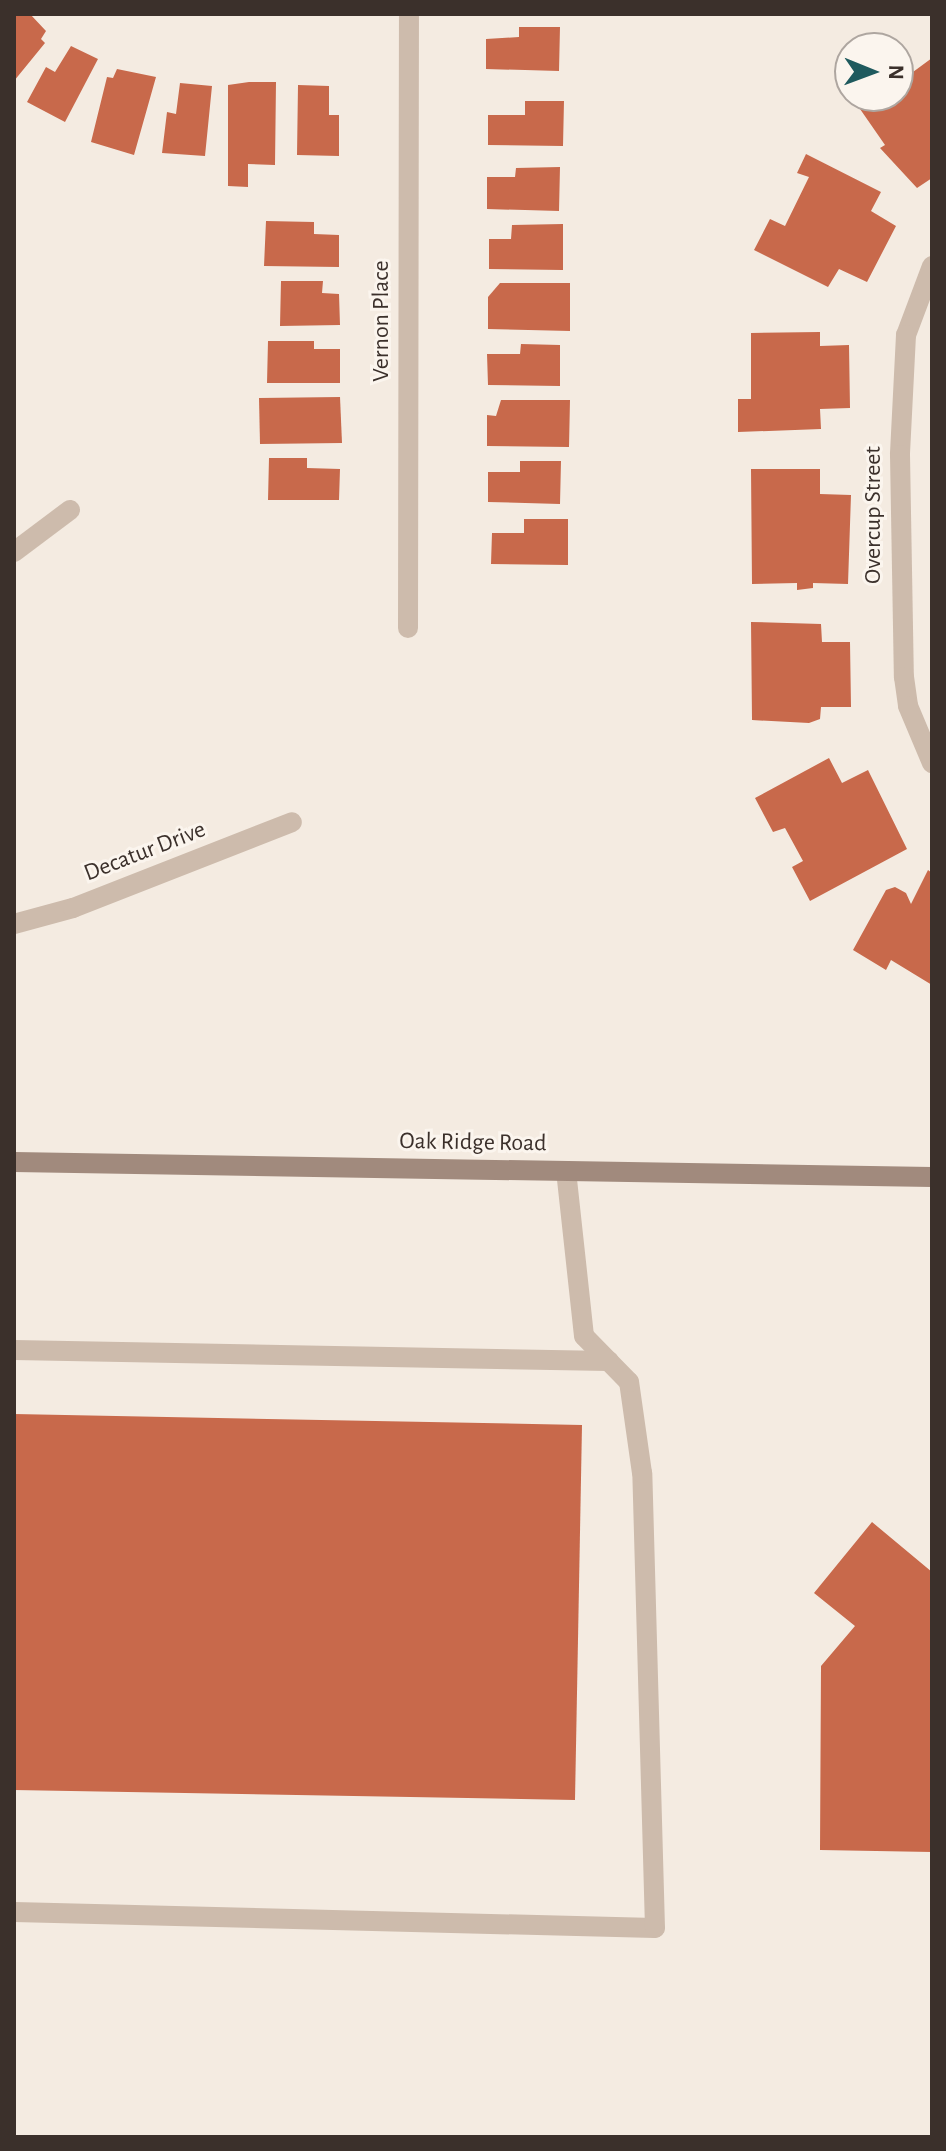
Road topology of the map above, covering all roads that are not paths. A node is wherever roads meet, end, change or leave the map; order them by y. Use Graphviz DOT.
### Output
graph roads {
  1 [pos="409,14"];
  2 [pos="932,266"];
  3 [pos="70,510"];
  4 [pos="14,552"];
  5 [pos="408,628"];
  6 [pos="932,763"];
  7 [pos="292,822"];
  8 [pos="14,924"];
  9 [pos="14,1162"];
  10 [pos="566,1171"];
  11 [pos="932,1177"];
  12 [pos="14,1350"];
  13 [pos="609,1361"];
  14 [pos="14,1912"];
  1 -- 5 [label="street, Vernon Place"];
  2 -- 6 [label="street, Overcup Street"];
  3 -- 4 [label="street"];
  7 -- 8 [label="street, Decatur Drive"];
  9 -- 10 [label="street, Oak Ridge Road"];
  10 -- 11 [label="street, Oak Ridge Road"];
  10 -- 13 [label="street"];
  12 -- 13 [label="street"];
  13 -- 14 [label="street"];
}
